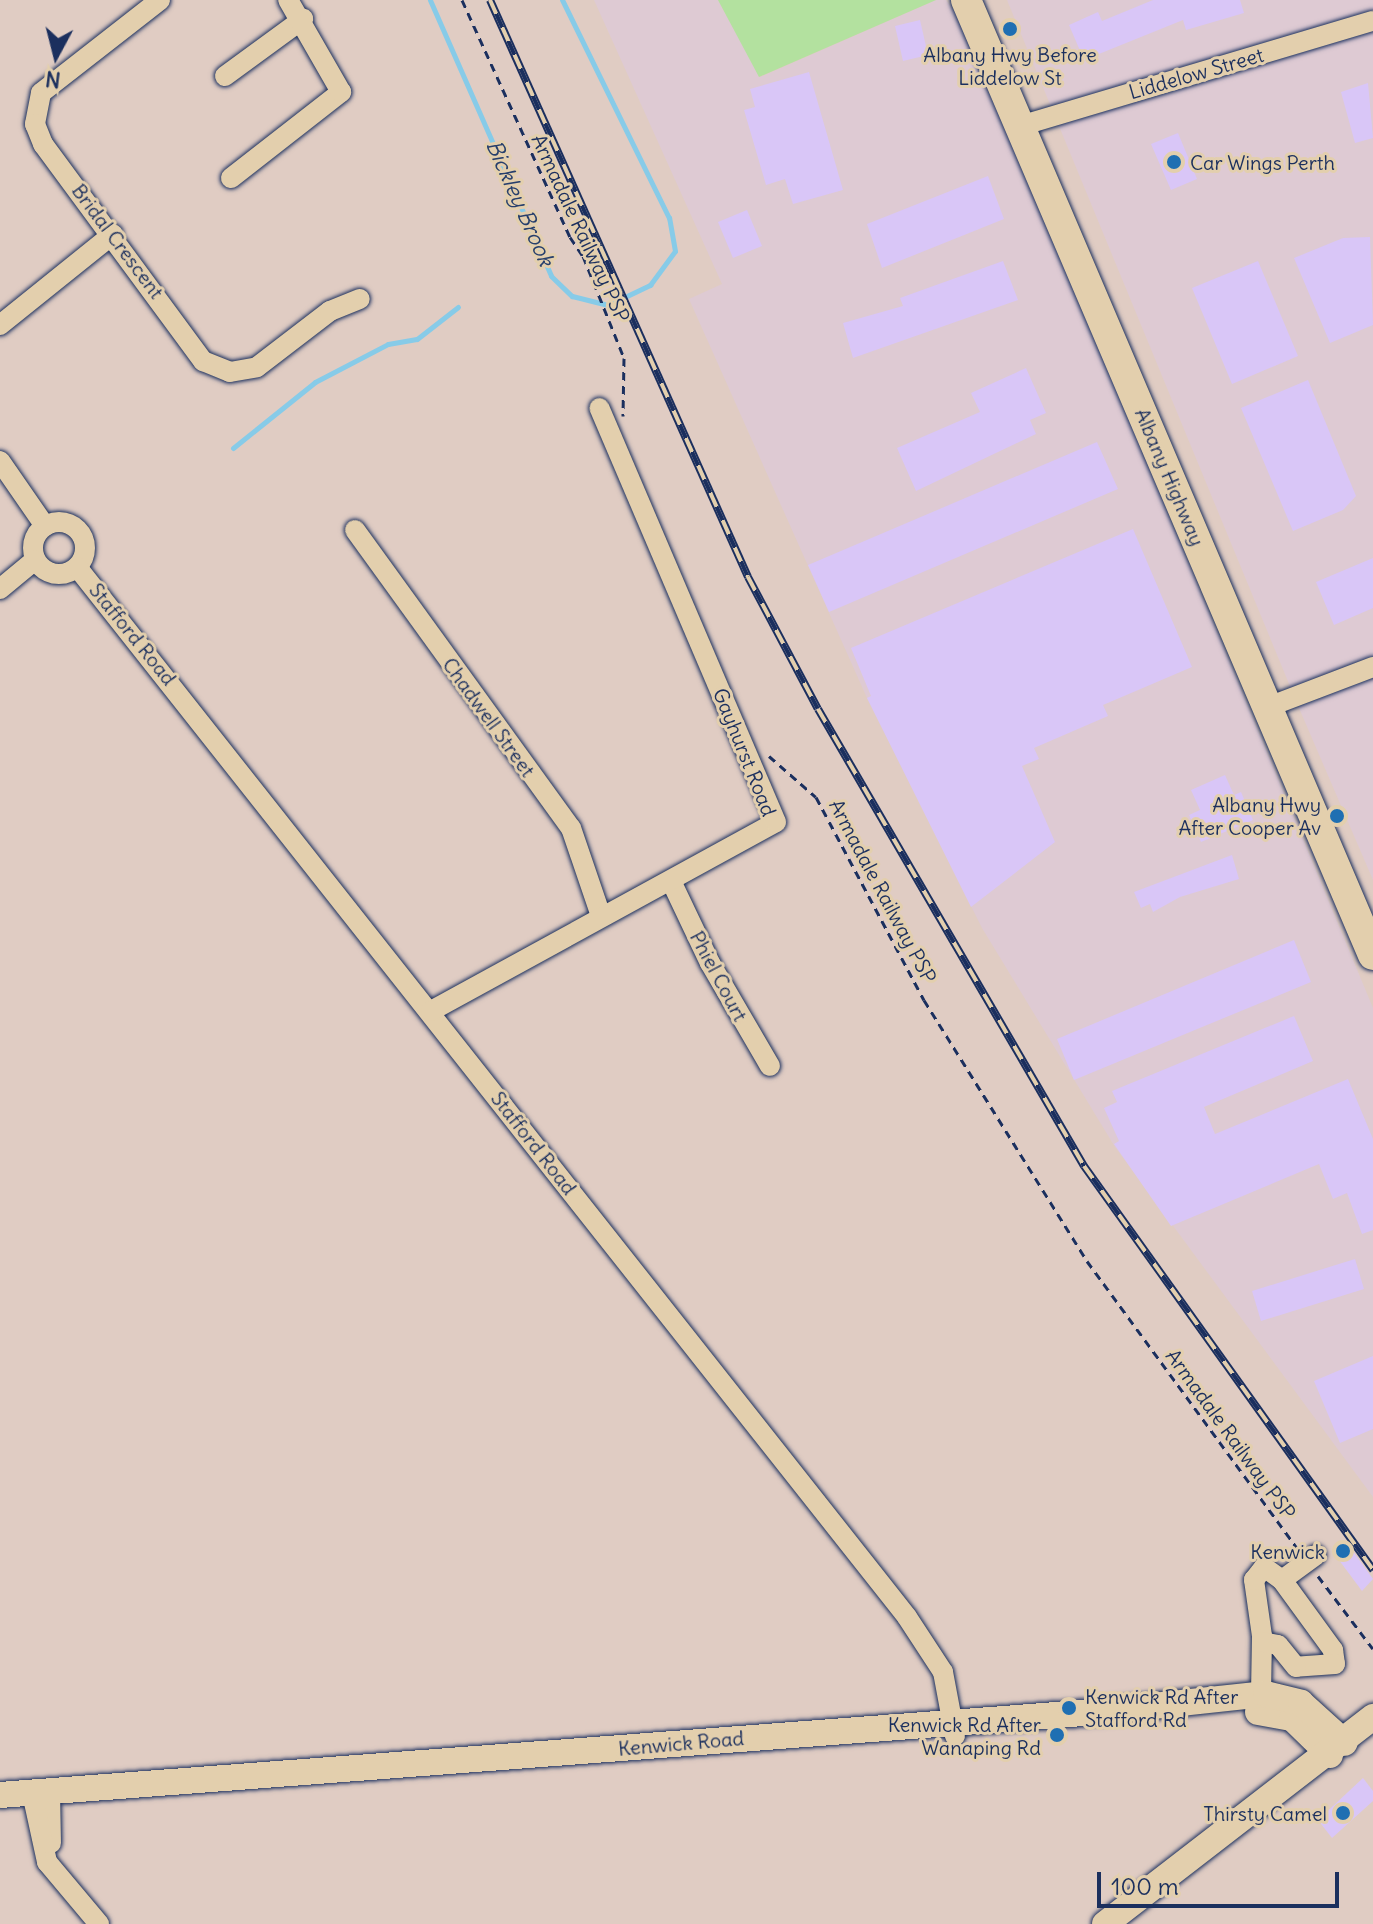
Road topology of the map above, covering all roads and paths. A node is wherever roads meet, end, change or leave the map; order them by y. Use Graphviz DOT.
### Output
graph roads {
  1 [pos="160,0"];
  2 [pos="288,0"];
  3 [pos="462,0"];
  4 [pos="966,0"];
  5 [pos="983,0"];
  6 [pos="303,19"];
  7 [pos="1373,21"];
  8 [pos="225,76"];
  9 [pos="1027,123"];
  10 [pos="231,178"];
  11 [pos="113,234"];
  12 [pos="360,299"];
  13 [pos="0,325"];
  14 [pos="599,408"];
  15 [pos="623,423"];
  16 [pos="0,461"];
  17 [pos="45,526"];
  18 [pos="355,530"];
  19 [pos="35,560"];
  20 [pos="77,567"];
  21 [pos="0,589"];
  22 [pos="1373,667"];
  23 [pos="1276,705"];
  24 [pos="763,747"];
  25 [pos="672,883"];
  26 [pos="601,916"];
  27 [pos="1373,921"];
  28 [pos="1373,955"];
  29 [pos="431,1011"];
  30 [pos="770,1066"];
  31 [pos="1312,1558"];
  32 [pos="1282,1580"];
  33 [pos="1262,1642"];
  34 [pos="1373,1649"];
  35 [pos="1261,1694"];
  36 [pos="954,1730"];
  37 [pos="1357,1735"];
  38 [pos="0,1795"];
  39 [pos="42,1799"];
  40 [pos="0,1810"];
  41 [pos="99,1924"];
  42 [pos="1105,1924"];
  1 -- 11 [label="street, Bridal Crescent"];
  2 -- 6 [label="street"];
  3 -- 15 [label="path, Armadale Railway PSP"];
  4 -- 9 [label="highway, Albany Highway"];
  5 -- 9 [label="highway, Albany Highway"];
  6 -- 8 [label="street"];
  6 -- 10 [label="street"];
  7 -- 9 [label="street, Liddelow Street"];
  9 -- 23 [label="highway, Albany Highway"];
  11 -- 12 [label="street, Bridal Crescent"];
  11 -- 13 [label="street"];
  14 -- 25 [label="street, Gayhurst Road"];
  16 -- 17 [label="street"];
  17 -- 19 [label="street"];
  17 -- 20 [label="street, Stafford Road"];
  18 -- 26 [label="street, Chadwell Street"];
  19 -- 20 [label="street, Stafford Road"];
  19 -- 21 [label="street"];
  20 -- 29 [label="street, Stafford Road"];
  22 -- 23 [label="street"];
  23 -- 27 [label="highway, Albany Highway"];
  23 -- 28 [label="highway, Albany Highway"];
  24 -- 31 [label="path, Armadale Railway PSP"];
  25 -- 26 [label="street, Gayhurst Road"];
  25 -- 30 [label="street, Phiel Court"];
  26 -- 29 [label="street, Gayhurst Road"];
  29 -- 36 [label="street, Stafford Road"];
  31 -- 32 [label="street"];
  31 -- 34 [label="path, Armadale Railway PSP"];
  32 -- 33 [label="street"];
  32 -- 33 [label="street"];
  33 -- 35 [label="street"];
  35 -- 36 [label="main road, Kenwick Road"];
  35 -- 37 [label="main road, Kenwick Road"];
  36 -- 37 [label="main road, Kenwick Road"];
  36 -- 39 [label="main road, Kenwick Road"];
  37 -- 42 [label="main road"];
  38 -- 39 [label="main road, Kenwick Road"];
  39 -- 40 [label="main road, Kenwick Road"];
  39 -- 41 [label="street"];
}
